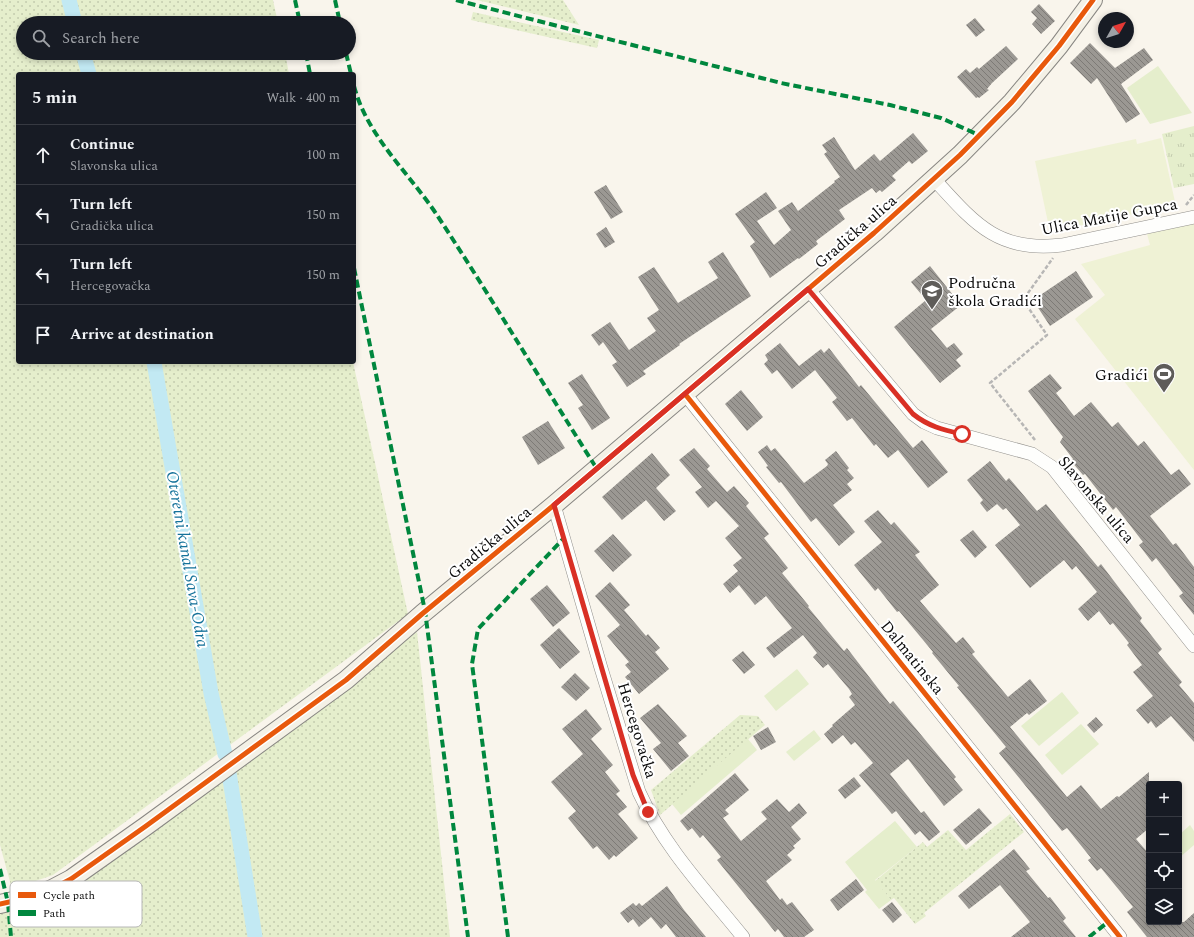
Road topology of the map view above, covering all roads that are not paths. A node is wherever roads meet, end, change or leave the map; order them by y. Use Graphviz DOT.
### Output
graph roads {
  1 [pos="1093,0"];
  2 [pos="934,179"];
  3 [pos="1194,216"];
  4 [pos="808,289"];
  5 [pos="685,394"];
  6 [pos="554,505"];
  7 [pos="1194,646"];
  8 [pos="65,881"];
  9 [pos="10,902"];
  10 [pos="0,904"];
  11 [pos="744,937"];
  12 [pos="1120,937"];
  1 -- 2 [label="street, Gradička ulica"];
  2 -- 3 [label="street, Ulica Matije Gupca"];
  2 -- 4 [label="street, Gradička ulica"];
  4 -- 5 [label="street, Gradička ulica"];
  4 -- 7 [label="street, Slavonska ulica"];
  5 -- 6 [label="street, Gradička ulica"];
  5 -- 12 [label="street, Dalmatinska"];
  6 -- 8 [label="street, Gradička ulica"];
  6 -- 11 [label="street, Hercegovačka"];
  9 -- 10 [label="street, Gradička ulica"];
}
